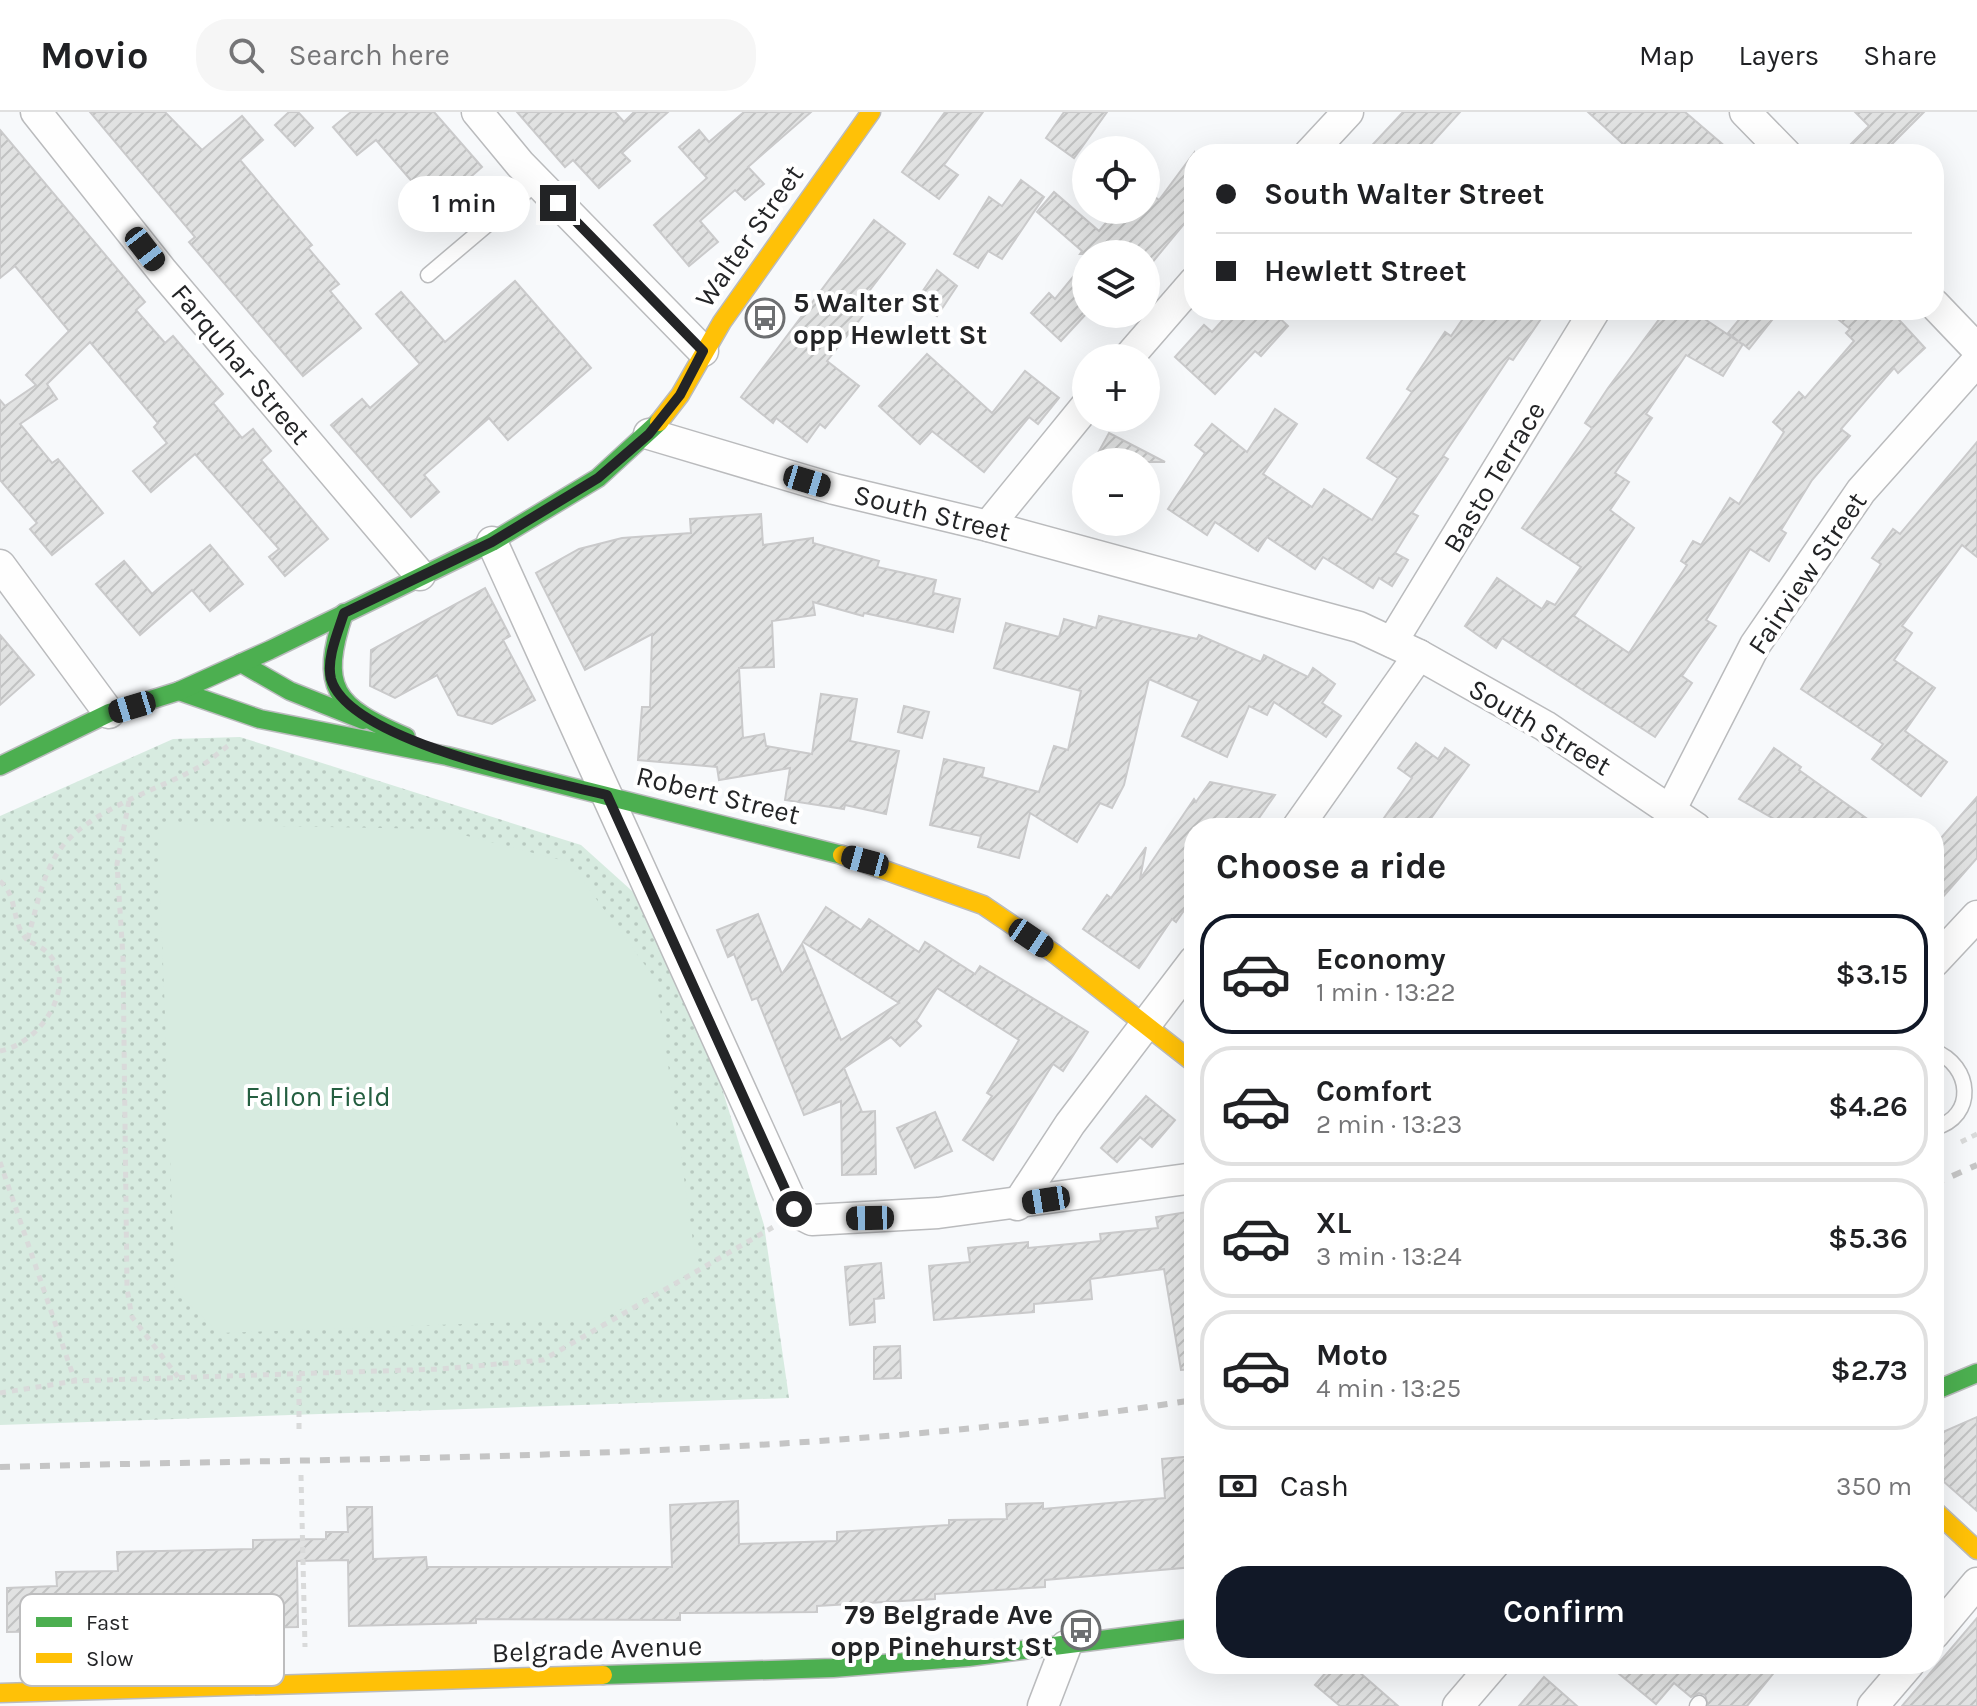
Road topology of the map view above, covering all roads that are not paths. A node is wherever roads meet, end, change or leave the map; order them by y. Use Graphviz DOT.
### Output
graph roads {
  1 [pos="36,112"];
  2 [pos="477,112"];
  3 [pos="871,112"];
  4 [pos="1348,112"];
  5 [pos="1745,112"];
  6 [pos="1318,144"];
  7 [pos="1776,144"];
  8 [pos="538,182"];
  9 [pos="428,275"];
  10 [pos="1184,294"];
  11 [pos="1944,314"];
  12 [pos="1589,320"];
  13 [pos="1140,344"];
  14 [pos="1977,349"];
  15 [pos="703,351"];
  16 [pos="1977,361"];
  17 [pos="1072,423"];
  18 [pos="649,434"];
  19 [pos="988,526"];
  20 [pos="492,542"];
  21 [pos="0,565"];
  22 [pos="420,575"];
  23 [pos="344,613"];
  24 [pos="1392,642"];
  25 [pos="1419,655"];
  26 [pos="241,663"];
  27 [pos="179,691"];
  28 [pos="109,713"];
  29 [pos="390,731"];
  30 [pos="447,756"];
  31 [pos="0,766"];
  32 [pos="607,795"];
  33 [pos="1304,818"];
  34 [pos="1670,818"];
  35 [pos="1977,916"];
  36 [pos="1944,951"];
  37 [pos="1184,974"];
  38 [pos="1143,1027"];
  39 [pos="1184,1056"];
  40 [pos="1944,1057"];
  41 [pos="1944,1124"];
  42 [pos="1184,1180"];
  43 [pos="1017,1205"];
  44 [pos="1977,1373"];
  45 [pos="1944,1387"];
  46 [pos="1944,1519"];
  47 [pos="1977,1550"];
  48 [pos="1977,1583"];
  49 [pos="1944,1622"];
  50 [pos="1184,1629"];
  51 [pos="1066,1646"];
  52 [pos="1485,1674"];
  53 [pos="1900,1674"];
  54 [pos="0,1693"];
  55 [pos="264,1696"];
  56 [pos="1043,1706"];
  57 [pos="1458,1706"];
  58 [pos="1873,1706"];
  1 -- 22 [label="street, Farquhar Street"];
  2 -- 8 [label="street"];
  3 -- 15 [label="street, Walter Street"];
  4 -- 6 [label="street"];
  5 -- 7 [label="street"];
  8 -- 9 [label="lane"];
  8 -- 15 [label="street"];
  10 -- 13 [label="street"];
  11 -- 14 [label="street"];
  12 -- 24 [label="street, Basto Terrace"];
  15 -- 18 [label="street, Walter Street"];
  16 -- 34 [label="street, Fairview Street"];
  17 -- 19 [label="street"];
  18 -- 19 [label="street, South Street"];
  18 -- 20 [label="street"];
  19 -- 24 [label="street, South Street"];
  20 -- 22 [label="street"];
  20 -- 32 [label="street"];
  21 -- 28 [label="street"];
  22 -- 23 [label="street"];
  23 -- 26 [label="street"];
  23 -- 29 [label="street"];
  24 -- 25 [label="street, South Street"];
  25 -- 33 [label="street"];
  25 -- 34 [label="street, South Street"];
  26 -- 27 [label="street"];
  26 -- 29 [label="street"];
  27 -- 28 [label="street"];
  27 -- 30 [label="street, Robert Street"];
  28 -- 31 [label="street"];
  29 -- 30 [label="street"];
  30 -- 32 [label="street, Robert Street"];
  32 -- 38 [label="street, Robert Street"];
  32 -- 43 [label="street"];
  35 -- 36 [label="street"];
  37 -- 38 [label="street"];
  38 -- 39 [label="street, Robert Street"];
  38 -- 43 [label="street"];
  40 -- 41 [label="lane"];
  42 -- 43 [label="street"];
  44 -- 45 [label="street"];
  46 -- 47 [label="street"];
  48 -- 49 [label="street"];
  50 -- 51 [label="street, Belgrade Avenue"];
  51 -- 55 [label="street, Belgrade Avenue"];
  51 -- 56 [label="street"];
  52 -- 57 [label="street"];
  53 -- 58 [label="street"];
  54 -- 55 [label="street, Belgrade Avenue"];
}
